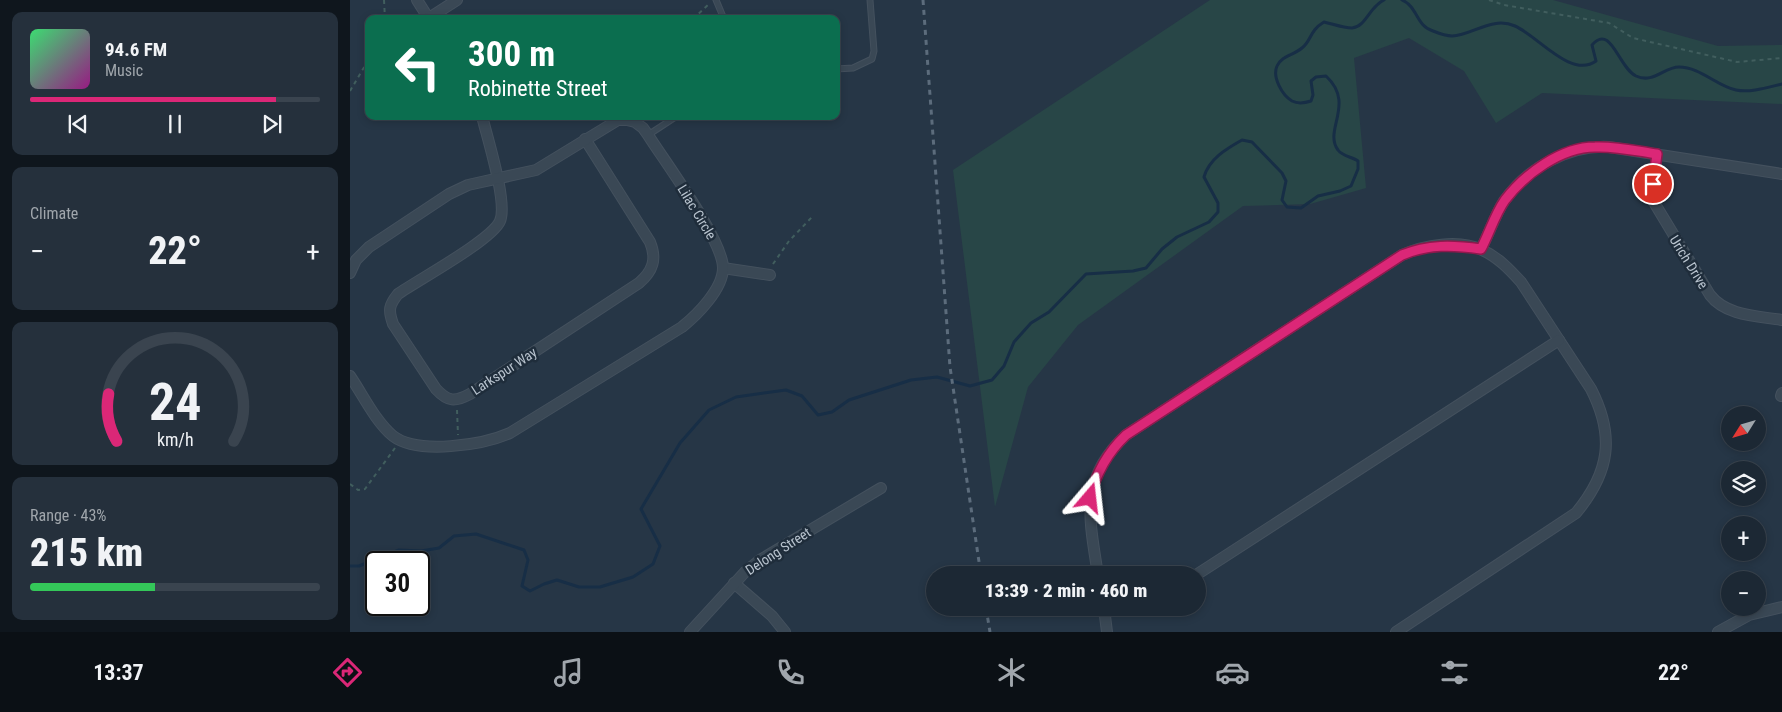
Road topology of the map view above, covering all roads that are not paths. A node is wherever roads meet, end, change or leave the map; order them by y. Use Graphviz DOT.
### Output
graph roads {
  1 [pos="417,0"];
  2 [pos="457,0"];
  3 [pos="870,0"];
  4 [pos="716,2"];
  5 [pos="426,15"];
  6 [pos="435,15"];
  7 [pos="722,15"];
  8 [pos="840,69"];
  9 [pos="483,120"];
  10 [pos="671,120"];
  11 [pos="648,135"];
  12 [pos="585,139"];
  13 [pos="1657,154"];
  14 [pos="1782,174"];
  15 [pos="497,179"];
  16 [pos="1481,249"];
  17 [pos="723,268"];
  18 [pos="350,273"];
  19 [pos="768,275"];
  20 [pos="1782,320"];
  21 [pos="1559,340"];
  22 [pos="350,376"];
  23 [pos="881,488"];
  24 [pos="1097,566"];
  25 [pos="1206,569"];
  26 [pos="734,583"];
  27 [pos="1782,607"];
  28 [pos="1105,616"];
  29 [pos="690,632"];
  30 [pos="786,632"];
  31 [pos="1107,632"];
  32 [pos="1396,632"];
  33 [pos="1718,632"];
  1 -- 5 [label="street"];
  2 -- 6 [label="street"];
  3 -- 8 [label="lane"];
  4 -- 7 [label="lane"];
  9 -- 15 [label="street"];
  10 -- 11 [label="lane"];
  11 -- 12 [label="street, Lilac Circle"];
  11 -- 17 [label="street, Lilac Circle"];
  12 -- 15 [label="street, Lilac Circle"];
  12 -- 15 [label="street, Larkspur Way"];
  13 -- 14 [label="street"];
  13 -- 16 [label="street"];
  13 -- 20 [label="street, Urich Drive"];
  15 -- 18 [label="street, Lilac Circle"];
  16 -- 21 [label="street"];
  16 -- 24 [label="street"];
  17 -- 19 [label="street"];
  17 -- 22 [label="street"];
  21 -- 25 [label="street"];
  21 -- 32 [label="street"];
  23 -- 26 [label="street, Delong Street"];
  26 -- 29 [label="street, Delong Street"];
  26 -- 30 [label="street"];
  27 -- 33 [label="street"];
  28 -- 31 [label="street"];
}
